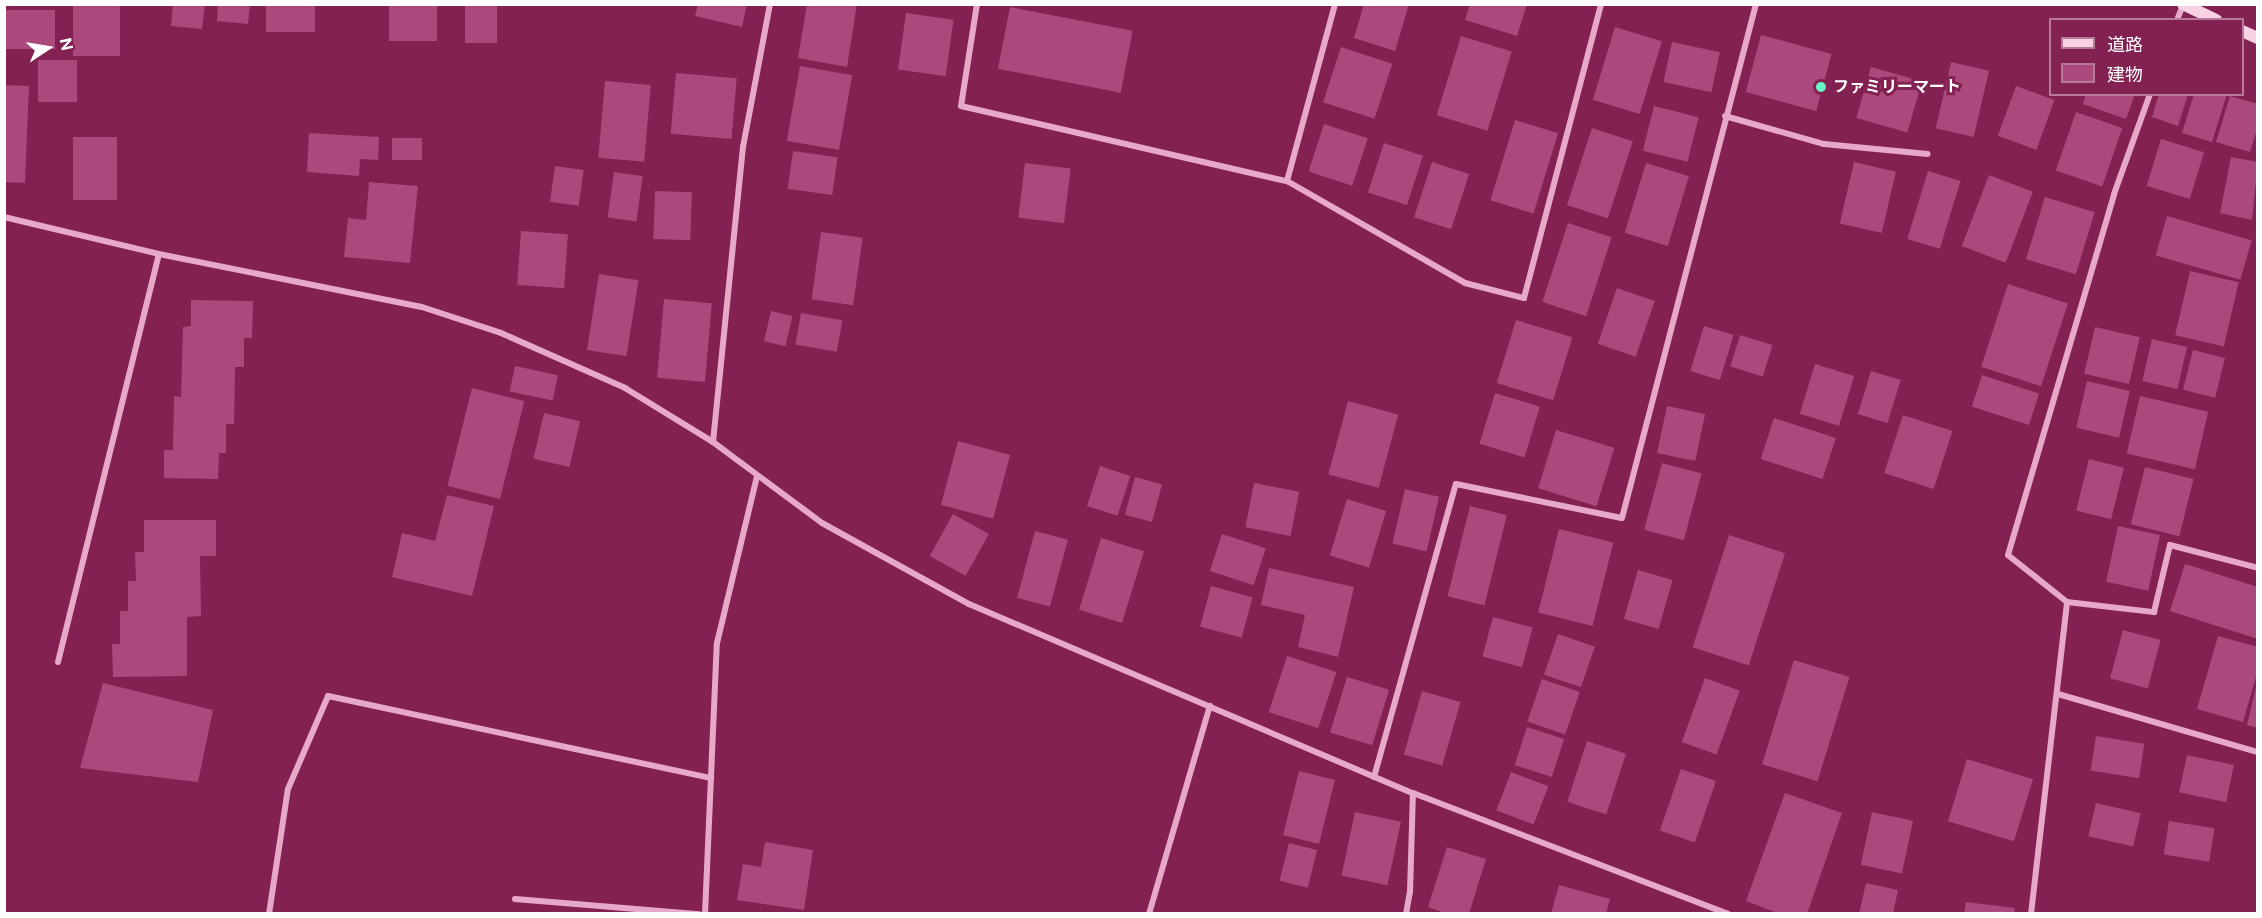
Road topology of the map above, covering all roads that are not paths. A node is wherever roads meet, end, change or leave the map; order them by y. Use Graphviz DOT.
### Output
graph roads {
  1 [pos="770,4"];
  2 [pos="977,4"];
  3 [pos="1335,4"];
  4 [pos="1601,4"];
  5 [pos="1755,4"];
  6 [pos="2183,5"];
  7 [pos="2212,18"];
  8 [pos="2244,32"];
  9 [pos="2258,38"];
  10 [pos="2149,96"];
  11 [pos="1725,116"];
  12 [pos="1928,154"];
  13 [pos="1287,181"];
  14 [pos="4,217"];
  15 [pos="159,254"];
  16 [pos="713,442"];
  17 [pos="757,476"];
  18 [pos="2258,568"];
  19 [pos="2067,602"];
  20 [pos="58,662"];
  21 [pos="2058,694"];
  22 [pos="1210,706"];
  23 [pos="2258,752"];
  24 [pos="1374,777"];
  25 [pos="711,778"];
  26 [pos="1413,793"];
  27 [pos="515,899"];
  28 [pos="269,914"];
  29 [pos="699,914"];
  30 [pos="705,914"];
  31 [pos="1149,914"];
  32 [pos="1406,914"];
  33 [pos="1729,914"];
  34 [pos="2031,914"];
  1 -- 16 [label="street"];
  2 -- 13 [label="street"];
  3 -- 13 [label="street"];
  4 -- 13 [label="street"];
  5 -- 11 [label="street"];
  6 -- 7 [label="main road"];
  8 -- 9 [label="main road"];
  10 -- 19 [label="street"];
  11 -- 12 [label="street"];
  11 -- 24 [label="street"];
  14 -- 15 [label="street"];
  15 -- 16 [label="street"];
  15 -- 20 [label="street"];
  16 -- 17 [label="street"];
  17 -- 22 [label="street"];
  17 -- 25 [label="street"];
  18 -- 19 [label="street"];
  19 -- 21 [label="street"];
  21 -- 23 [label="street"];
  21 -- 34 [label="street"];
  22 -- 24 [label="street"];
  22 -- 31 [label="street"];
  24 -- 26 [label="street"];
  25 -- 28 [label="street"];
  25 -- 30 [label="street"];
  26 -- 32 [label="street"];
  26 -- 33 [label="street"];
  27 -- 29 [label="street"];
}
